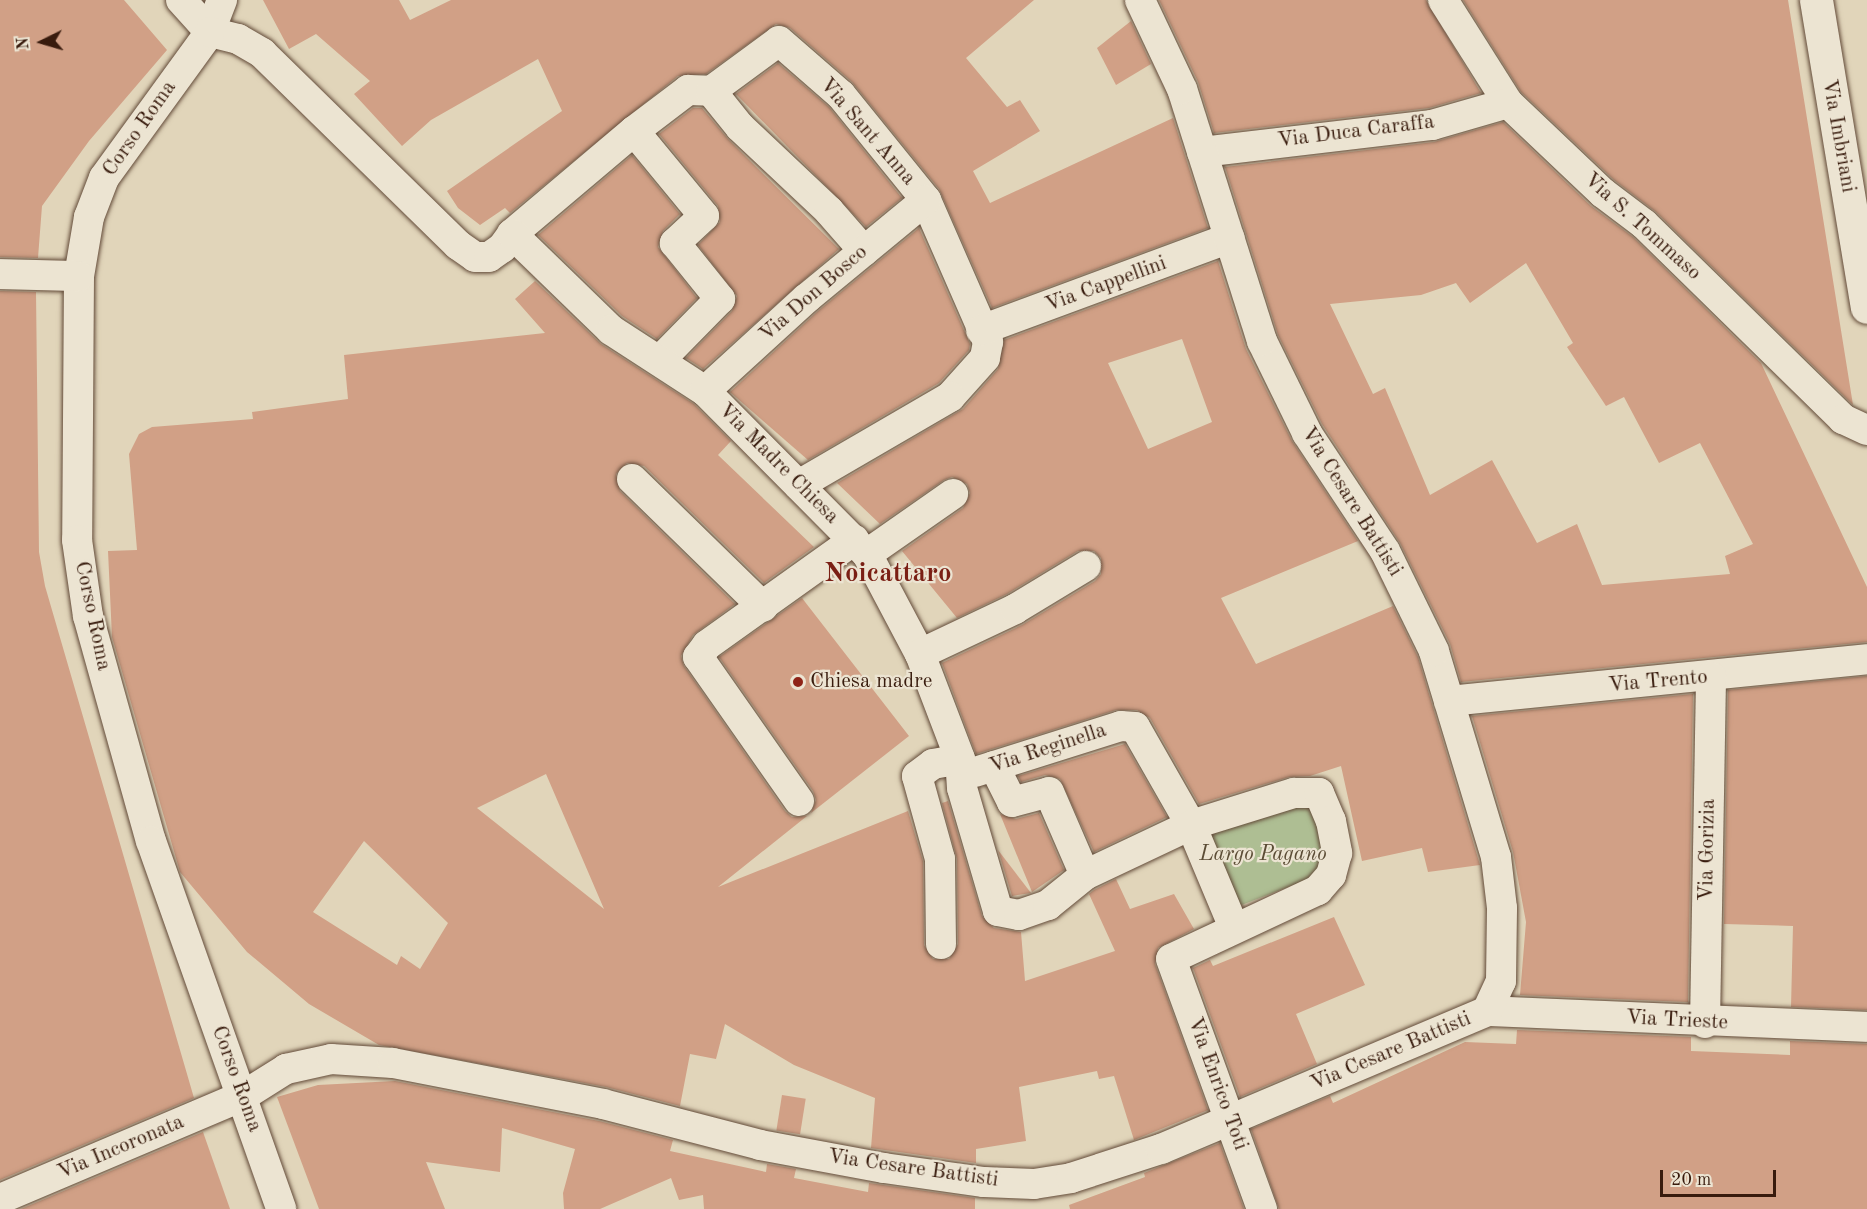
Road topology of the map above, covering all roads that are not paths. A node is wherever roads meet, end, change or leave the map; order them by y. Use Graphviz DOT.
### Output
graph roads {
  1 [pos="181,0"];
  2 [pos="222,0"];
  3 [pos="1140,0"];
  4 [pos="1443,0"];
  5 [pos="1816,0"];
  6 [pos="210,32"];
  7 [pos="711,91"];
  8 [pos="1508,103"];
  9 [pos="634,131"];
  10 [pos="1202,152"];
  11 [pos="926,200"];
  12 [pos="512,234"];
  13 [pos="1230,238"];
  14 [pos="864,251"];
  15 [pos="0,274"];
  16 [pos="79,276"];
  17 [pos="1867,307"];
  18 [pos="985,336"];
  19 [pos="661,359"];
  20 [pos="705,391"];
  21 [pos="1867,430"];
  22 [pos="632,479"];
  23 [pos="800,484"];
  24 [pos="953,494"];
  25 [pos="861,547"];
  26 [pos="1086,566"];
  27 [pos="763,607"];
  28 [pos="920,654"];
  29 [pos="1867,658"];
  30 [pos="1711,677"];
  31 [pos="1449,701"];
  32 [pos="994,766"];
  33 [pos="960,768"];
  34 [pos="799,801"];
  35 [pos="1191,825"];
  36 [pos="1085,875"];
  37 [pos="1234,928"];
  38 [pos="941,944"];
  39 [pos="1487,1011"];
  40 [pos="1705,1023"];
  41 [pos="1867,1027"];
  42 [pos="243,1096"];
  43 [pos="1230,1120"];
  44 [pos="0,1199"];
  45 [pos="281,1209"];
  46 [pos="1263,1209"];
  1 -- 6 [label="street"];
  2 -- 6 [label="street, Corso Roma"];
  3 -- 10 [label="street, Via Cesare Battisti"];
  4 -- 8 [label="street, Via S. Tommaso"];
  5 -- 17 [label="street, Via Imbriani"];
  6 -- 12 [label="street, Via Sant Anna"];
  6 -- 16 [label="street, Corso Roma"];
  7 -- 9 [label="street, Via Sant Anna"];
  7 -- 11 [label="street, Via Sant Anna"];
  7 -- 14 [label="street"];
  8 -- 10 [label="street, Via Duca Caraffa"];
  8 -- 21 [label="street, Via S. Tommaso"];
  9 -- 12 [label="street, Via Sant Anna"];
  9 -- 19 [label="street"];
  10 -- 13 [label="street, Via Cesare Battisti"];
  11 -- 14 [label="street, Via Don Bosco"];
  11 -- 18 [label="street, Via Sant Anna"];
  12 -- 19 [label="street, Via Madre Chiesa"];
  13 -- 18 [label="street, Via Cappellini"];
  13 -- 31 [label="street, Via Cesare Battisti"];
  14 -- 20 [label="street, Via Don Bosco"];
  15 -- 16 [label="street"];
  16 -- 42 [label="street, Corso Roma"];
  18 -- 23 [label="street"];
  19 -- 20 [label="street, Via Madre Chiesa"];
  20 -- 23 [label="street, Via Madre Chiesa"];
  22 -- 27 [label="street"];
  23 -- 25 [label="street, Via Madre Chiesa"];
  24 -- 25 [label="street"];
  25 -- 27 [label="street"];
  25 -- 28 [label="street, Via Madre Chiesa"];
  26 -- 28 [label="street"];
  27 -- 34 [label="street"];
  28 -- 33 [label="street, Via Madre Chiesa"];
  29 -- 30 [label="street, Via Trento"];
  30 -- 31 [label="street, Via Trento"];
  30 -- 40 [label="street, Via Gorizia"];
  31 -- 39 [label="street, Via Cesare Battisti"];
  32 -- 33 [label="street, Via Reginella"];
  32 -- 35 [label="street, Via Reginella"];
  32 -- 36 [label="street"];
  33 -- 36 [label="street, Via Madre Chiesa"];
  33 -- 38 [label="street, Via Reginella"];
  35 -- 36 [label="street"];
  35 -- 37 [label="street"];
  35 -- 37 [label="street"];
  37 -- 43 [label="street, Via Enrico Toti"];
  39 -- 40 [label="street, Via Trieste"];
  39 -- 43 [label="street, Via Cesare Battisti"];
  40 -- 41 [label="street, Via Trieste"];
  42 -- 43 [label="street, Via Cesare Battisti"];
  42 -- 44 [label="street, Via Incoronata"];
  42 -- 45 [label="street, Corso Roma"];
  43 -- 46 [label="street, Via Enrico Toti"];
}
